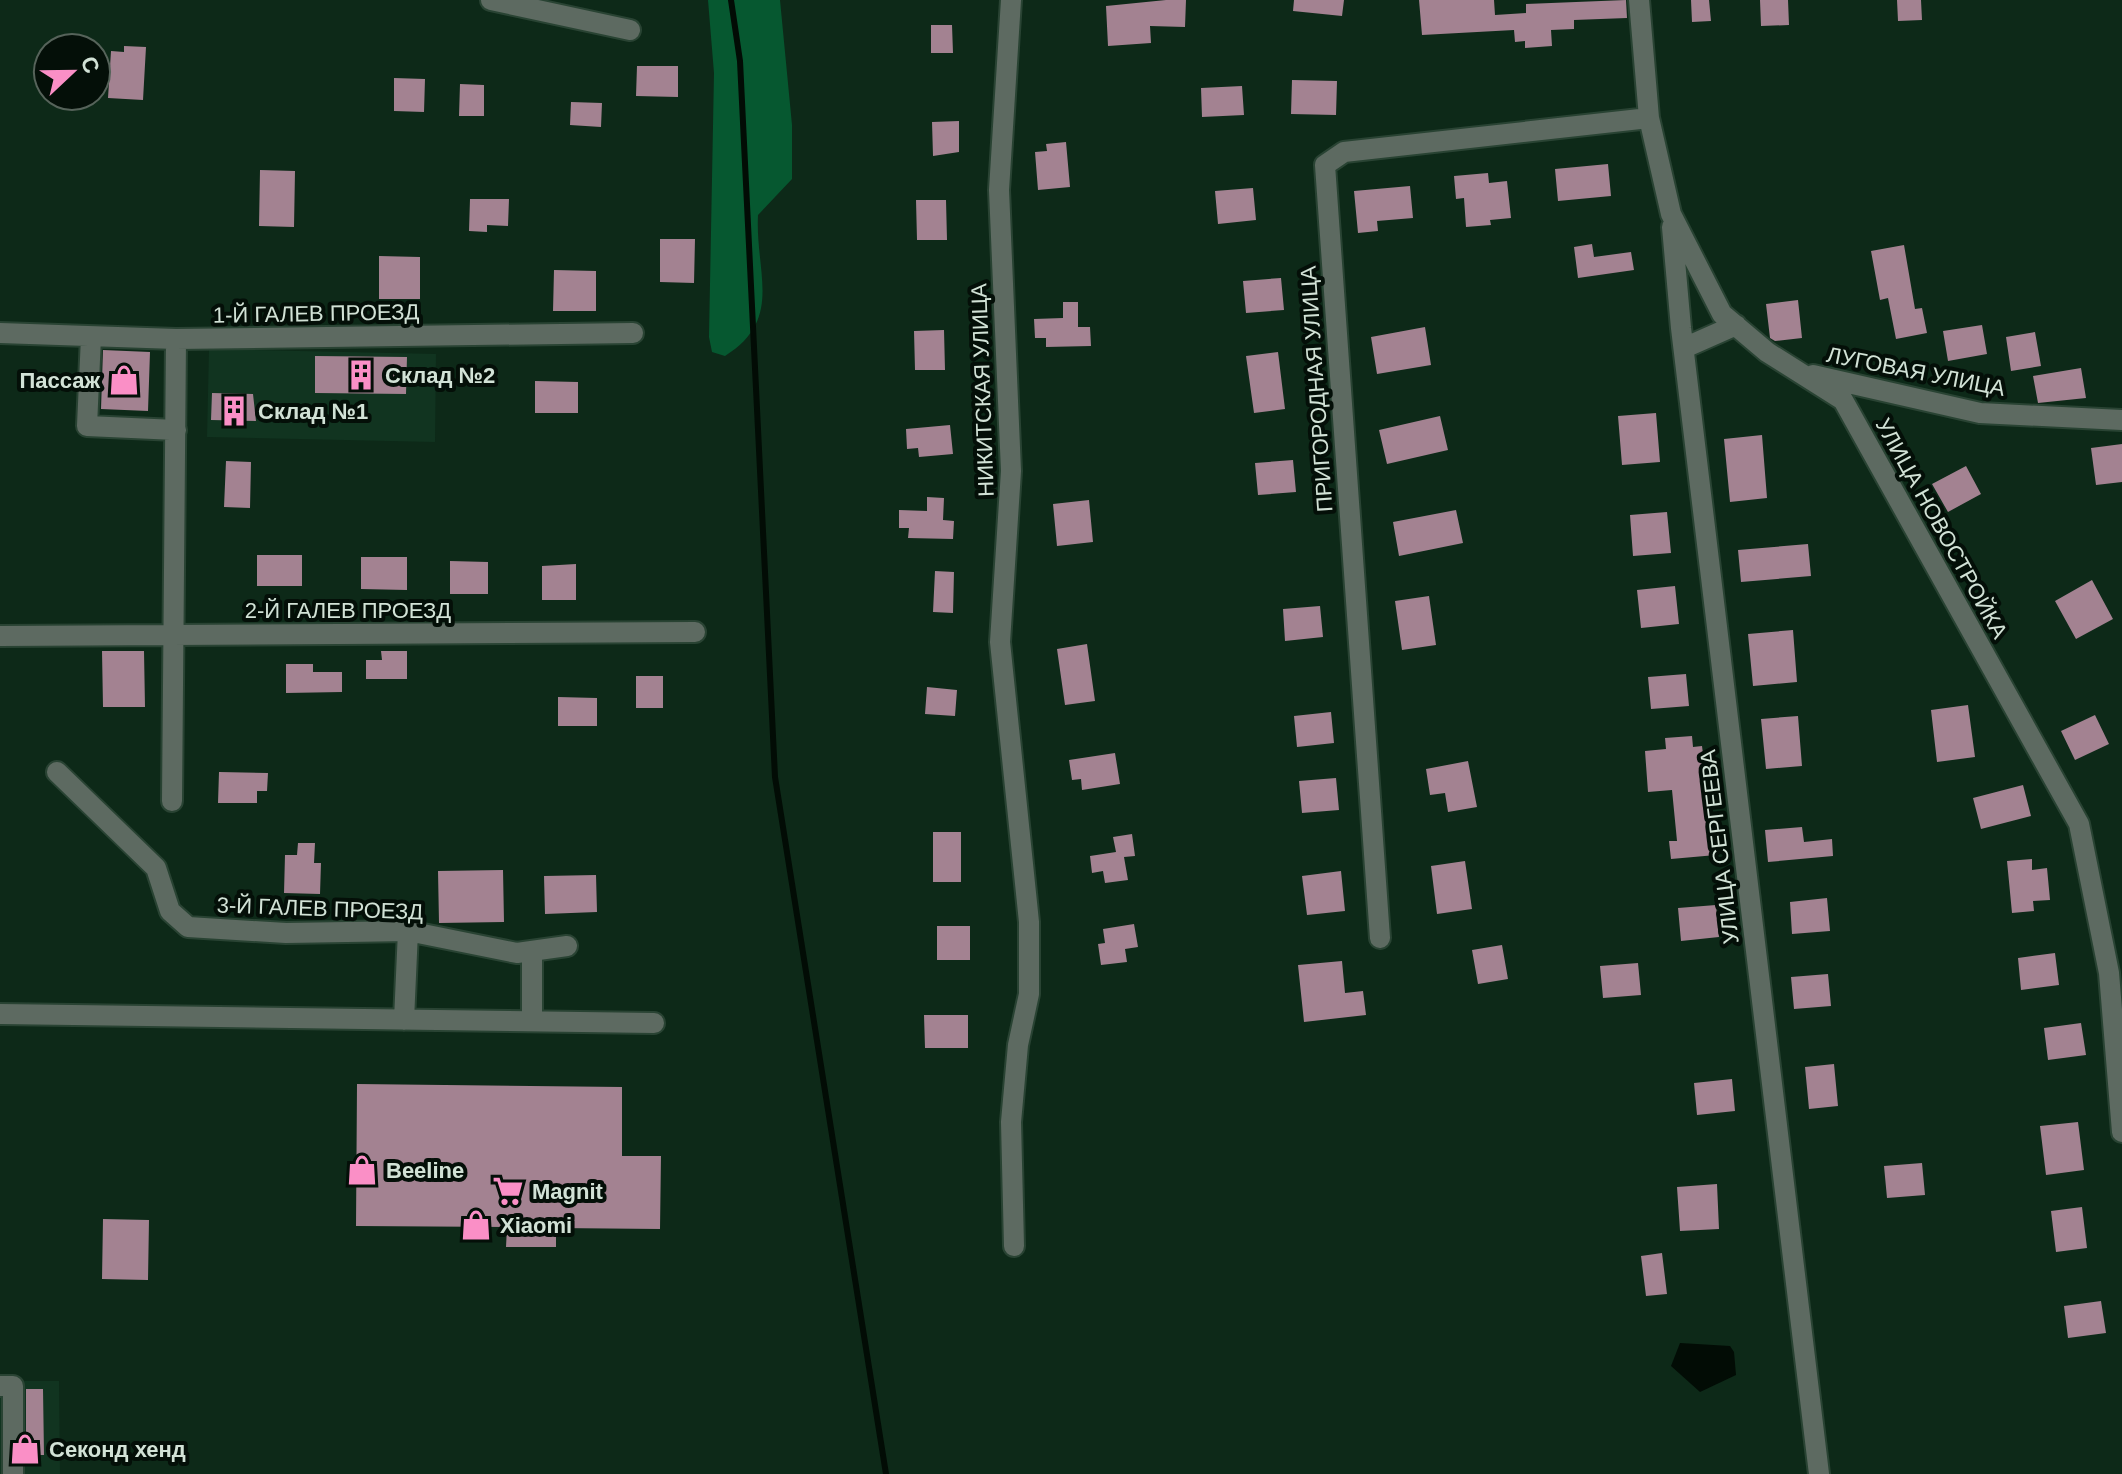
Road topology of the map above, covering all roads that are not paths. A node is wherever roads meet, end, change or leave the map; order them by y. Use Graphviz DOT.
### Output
graph roads {
  1 [pos="491,0"];
  2 [pos="1011,0"];
  3 [pos="1639,0"];
  4 [pos="630,30"];
  5 [pos="1649,118"];
  6 [pos="1671,214"];
  7 [pos="1736,325"];
  8 [pos="0,333"];
  9 [pos="633,333"];
  10 [pos="91,337"];
  11 [pos="176,339"];
  12 [pos="1684,348"];
  13 [pos="1798,371"];
  14 [pos="2122,420"];
  15 [pos="176,430"];
  16 [pos="695,632"];
  17 [pos="0,636"];
  18 [pos="173,636"];
  19 [pos="57,772"];
  20 [pos="172,801"];
  21 [pos="408,931"];
  22 [pos="1380,938"];
  23 [pos="567,946"];
  24 [pos="532,951"];
  25 [pos="0,1014"];
  26 [pos="404,1020"];
  27 [pos="532,1021"];
  28 [pos="654,1023"];
  29 [pos="2122,1132"];
  30 [pos="1014,1246"];
  31 [pos="0,1386"];
  32 [pos="13,1474"];
  33 [pos="1819,1474"];
  1 -- 4 [label="street"];
  2 -- 30 [label="street, НИКИТСКАЯ УЛИЦА"];
  3 -- 5 [label="street, УЛИЦА НОВОСТРОЙКА"];
  5 -- 6 [label="street, УЛИЦА НОВОСТРОЙКА"];
  5 -- 22 [label="street, ПРИГОРОДНАЯ УЛИЦА"];
  6 -- 7 [label="street, УЛИЦА НОВОСТРОЙКА"];
  6 -- 12 [label="street, УЛИЦА СЕРГЕЕВА"];
  7 -- 12 [label="street"];
  7 -- 13 [label="street, УЛИЦА НОВОСТРОЙКА"];
  8 -- 10 [label="street, 1-Й ГАЛЕВ ПРОЕЗД"];
  9 -- 11 [label="street, 1-Й ГАЛЕВ ПРОЕЗД"];
  10 -- 11 [label="street, 1-Й ГАЛЕВ ПРОЕЗД"];
  10 -- 15 [label="street"];
  11 -- 15 [label="street"];
  12 -- 33 [label="street, УЛИЦА СЕРГЕЕВА"];
  13 -- 14 [label="street, ЛУГОВАЯ УЛИЦА"];
  13 -- 29 [label="street, УЛИЦА НОВОСТРОЙКА"];
  15 -- 18 [label="street"];
  16 -- 18 [label="street, 2-Й ГАЛЕВ ПРОЕЗД"];
  17 -- 18 [label="street, 2-Й ГАЛЕВ ПРОЕЗД"];
  18 -- 20 [label="street"];
  19 -- 21 [label="street, 3-Й ГАЛЕВ ПРОЕЗД"];
  21 -- 24 [label="street, 3-Й ГАЛЕВ ПРОЕЗД"];
  21 -- 26 [label="street"];
  23 -- 24 [label="street, 3-Й ГАЛЕВ ПРОЕЗД"];
  24 -- 27 [label="street"];
  25 -- 26 [label="street"];
  26 -- 27 [label="street"];
  27 -- 28 [label="street"];
  31 -- 32 [label="street"];
}
